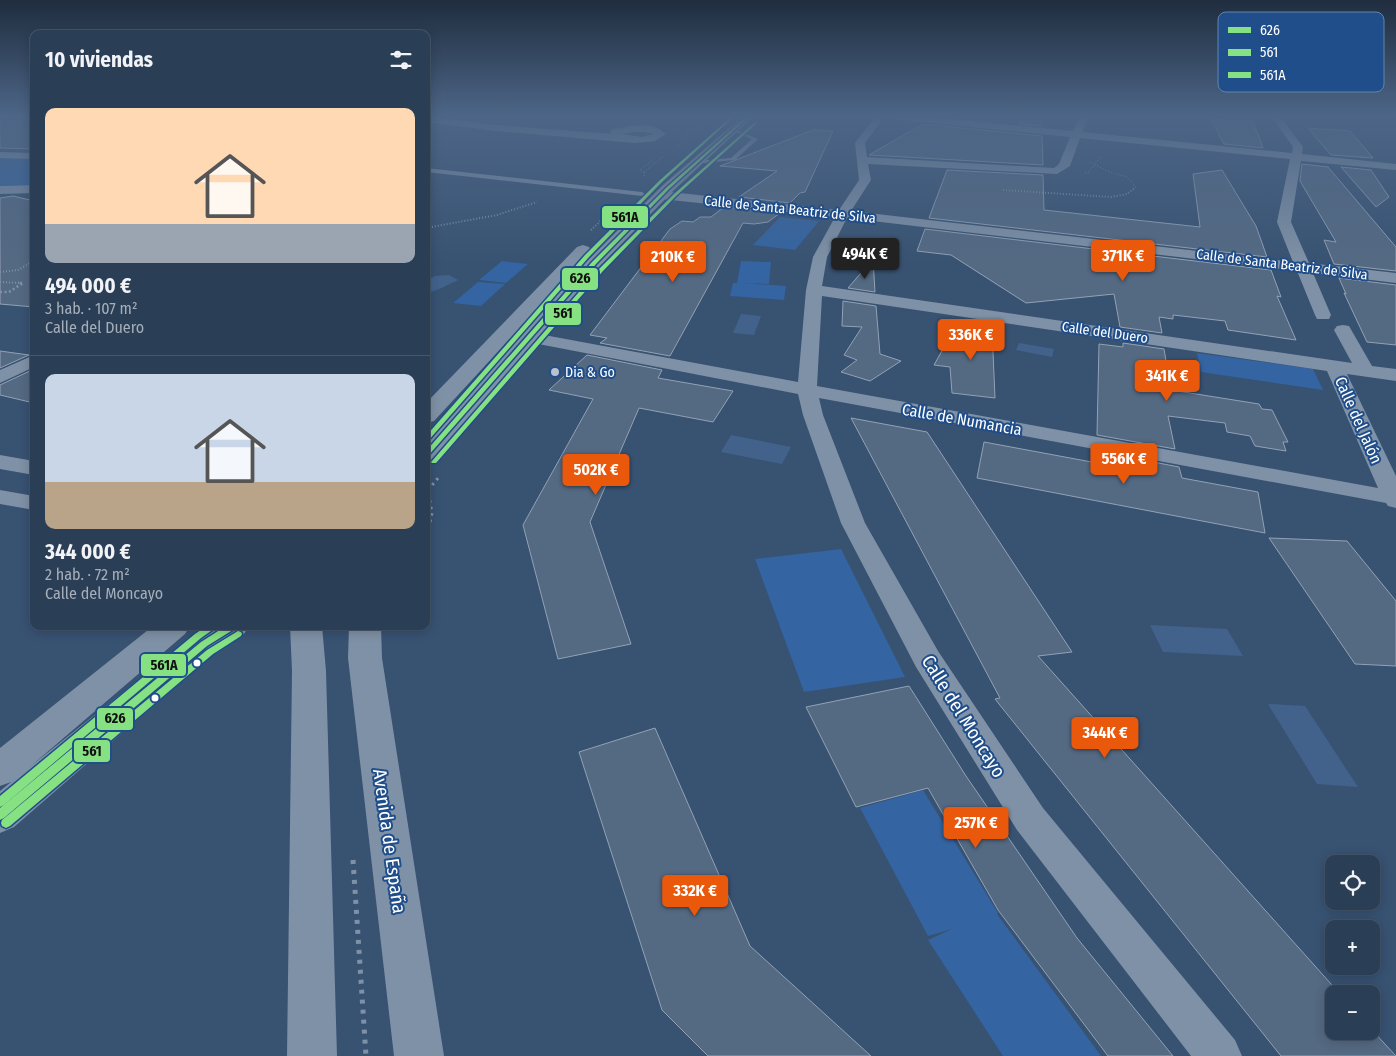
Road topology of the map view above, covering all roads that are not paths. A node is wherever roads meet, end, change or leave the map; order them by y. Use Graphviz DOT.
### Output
graph roads {
  1 [pos="677,165"];
  2 [pos="690,165"];
  3 [pos="864,165"];
  4 [pos="939,165"];
  5 [pos="1064,165"];
  6 [pos="1296,165"];
  7 [pos="1377,165"];
  8 [pos="1396,167"];
  9 [pos="430,170"];
  10 [pos="649,186"];
  11 [pos="30,189"];
  12 [pos="0,190"];
  13 [pos="843,214"];
  14 [pos="1304,267"];
  15 [pos="1396,278"];
  16 [pos="814,290"];
  17 [pos="1323,315"];
  18 [pos="1344,330"];
  19 [pos="528,336"];
  20 [pos="30,362"];
  21 [pos="1334,365"];
  22 [pos="1365,370"];
  23 [pos="1396,375"];
  24 [pos="0,378"];
  25 [pos="807,389"];
  26 [pos="430,412"];
  27 [pos="430,450"];
  28 [pos="0,462"];
  29 [pos="30,467"];
  30 [pos="0,497"];
  31 [pos="1396,499"];
  32 [pos="30,502"];
  33 [pos="169,630"];
  34 [pos="227,630"];
  35 [pos="306,630"];
  36 [pos="366,630"];
  37 [pos="0,770"];
  38 [pos="0,815"];
  39 [pos="312,1056"];
  40 [pos="419,1056"];
  41 [pos="1219,1056"];
  1 -- 10 [label="street"];
  2 -- 10 [label="street"];
  3 -- 13 [label="street, Calle del Moncayo"];
  4 -- 5 [label="street"];
  6 -- 14 [label="street"];
  7 -- 8 [label="street"];
  9 -- 10 [label="lane"];
  10 -- 13 [label="street, Calle de Santa Beatriz de Silva"];
  10 -- 19 [label="street"];
  10 -- 26 [label="street"];
  11 -- 12 [label="street"];
  13 -- 14 [label="street, Calle de Santa Beatriz de Silva"];
  13 -- 16 [label="street, Calle del Moncayo"];
  14 -- 15 [label="street, Calle de Santa Beatriz de Silva"];
  14 -- 17 [label="street"];
  16 -- 21 [label="street, Calle del Duero"];
  16 -- 25 [label="street, Calle del Moncayo"];
  18 -- 22 [label="street, Calle del Jalón"];
  19 -- 25 [label="street, Calle de Numancia"];
  19 -- 27 [label="street"];
  20 -- 24 [label="street"];
  21 -- 22 [label="street, Calle del Duero"];
  21 -- 31 [label="street, Calle del Jalón"];
  22 -- 23 [label="street, Calle del Duero"];
  25 -- 31 [label="street, Calle de Numancia"];
  25 -- 41 [label="street, Calle del Moncayo"];
  28 -- 29 [label="street"];
  30 -- 32 [label="street"];
  33 -- 37 [label="street"];
  34 -- 38 [label="street"];
  35 -- 39 [label="street"];
  36 -- 40 [label="street, Avenida de España"];
}
